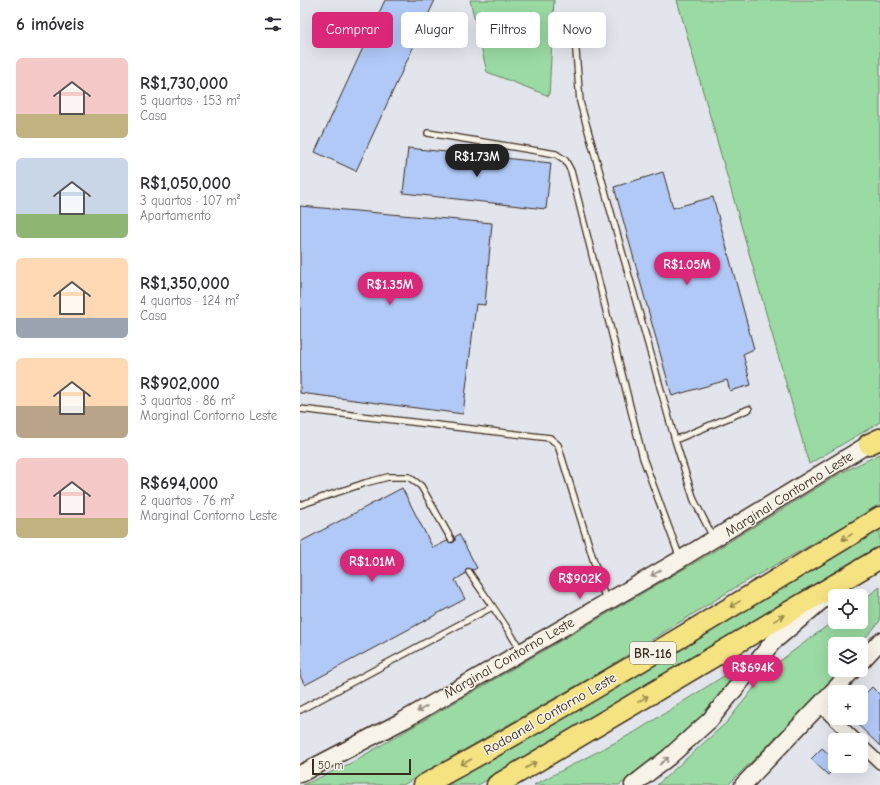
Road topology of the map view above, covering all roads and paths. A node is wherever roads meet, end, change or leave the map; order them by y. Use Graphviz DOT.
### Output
graph roads {
  1 [pos="576,48"];
  2 [pos="428,133"];
  3 [pos="300,409"];
  4 [pos="749,409"];
  5 [pos="675,440"];
  6 [pos="876,440"];
  7 [pos="300,505"];
  8 [pos="880,517"];
  9 [pos="451,539"];
  10 [pos="714,540"];
  11 [pos="880,558"];
  12 [pos="680,559"];
  13 [pos="469,572"];
  14 [pos="856,572"];
  15 [pos="606,601"];
  16 [pos="492,607"];
  17 [pos="880,641"];
  18 [pos="521,651"];
  19 [pos="868,654"];
  20 [pos="847,677"];
  21 [pos="820,706"];
  22 [pos="300,709"];
  23 [pos="849,733"];
  24 [pos="868,752"];
  25 [pos="880,763"];
  26 [pos="300,774"];
  27 [pos="638,783"];
  28 [pos="424,785"];
  29 [pos="498,785"];
  30 [pos="743,785"];
  1 -- 5 [label="lane"];
  2 -- 12 [label="lane"];
  3 -- 15 [label="lane"];
  4 -- 5 [label="lane"];
  5 -- 10 [label="lane"];
  6 -- 10 [label="main road, Marginal Contorno Leste"];
  7 -- 9 [label="lane"];
  8 -- 28 [label="highway, Rodoanel Contorno Leste / BR-116, one-way"];
  10 -- 12 [label="main road, Marginal Contorno Leste"];
  11 -- 14 [label="highway, BR-116"];
  12 -- 15 [label="main road, Marginal Contorno Leste, one-way"];
  13 -- 16 [label="lane"];
  27 -- 14 [label="main road, one-way"];
  29 -- 14 [label="highway, BR-116, one-way"];
  15 -- 18 [label="main road, Marginal Contorno Leste"];
  16 -- 18 [label="lane"];
  16 -- 22 [label="lane"];
  17 -- 19 [label="main road"];
  18 -- 26 [label="main road, Marginal Contorno Leste, one-way"];
  20 -- 21 [label="main road"];
  21 -- 23 [label="street"];
  21 -- 30 [label="main road"];
  24 -- 25 [label="street"];
}
